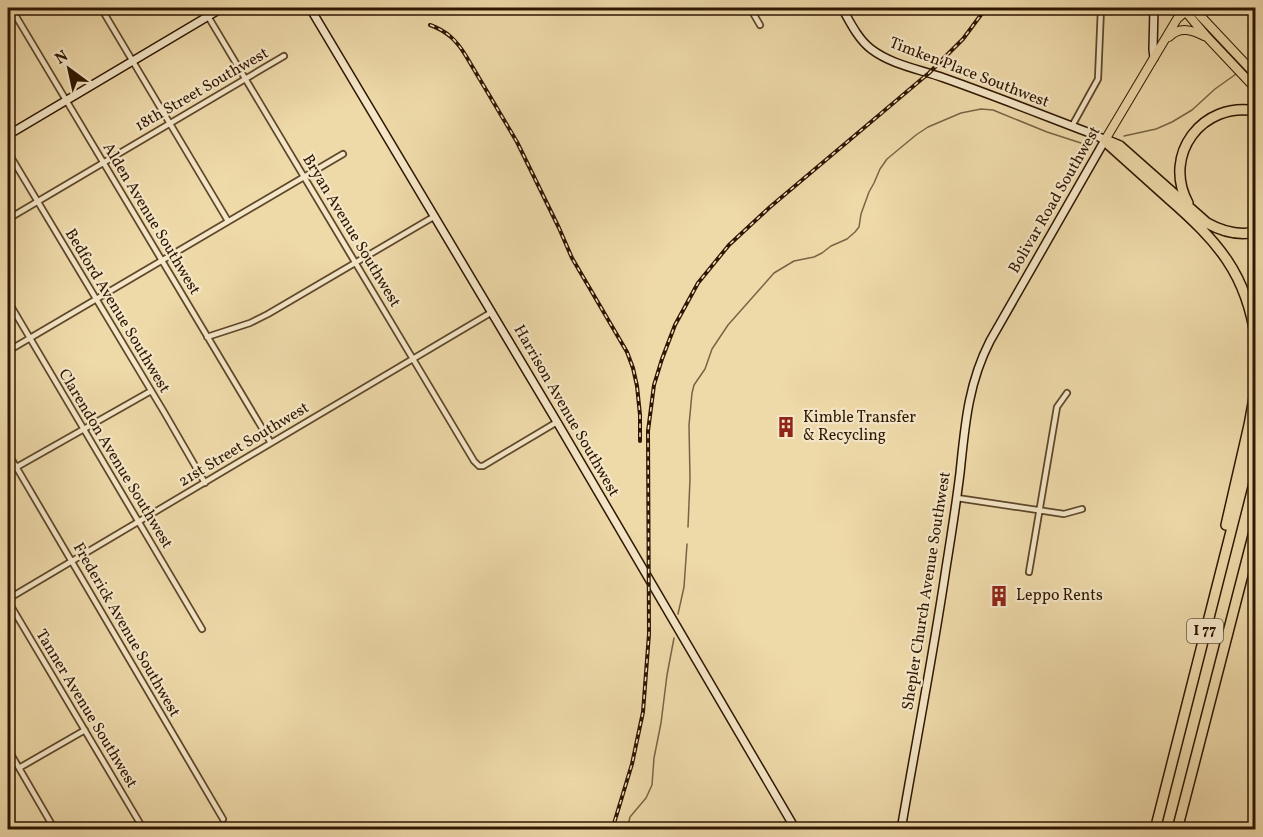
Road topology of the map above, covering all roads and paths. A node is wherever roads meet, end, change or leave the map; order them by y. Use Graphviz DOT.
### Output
graph roads {
  1 [pos="11,8"];
  2 [pos="101,8"];
  3 [pos="203,8"];
  4 [pos="222,8"];
  5 [pos="310,8"];
  6 [pos="750,8"];
  7 [pos="842,8"];
  8 [pos="1101,8"];
  9 [pos="1154,8"];
  10 [pos="1187,8"];
  11 [pos="208,16"];
  12 [pos="760,25"];
  13 [pos="1207,38"];
  14 [pos="1166,40"];
  15 [pos="284,56"];
  16 [pos="1154,58"];
  17 [pos="133,61"];
  18 [pos="1256,75"];
  19 [pos="246,78"];
  20 [pos="1256,89"];
  21 [pos="66,100"];
  22 [pos="1256,111"];
  23 [pos="170,123"];
  24 [pos="1072,126"];
  25 [pos="8,135"];
  26 [pos="1105,140"];
  27 [pos="8,152"];
  28 [pos="343,154"];
  29 [pos="103,162"];
  30 [pos="304,177"];
  31 [pos="37,201"];
  32 [pos="1197,215"];
  33 [pos="435,216"];
  34 [pos="8,219"];
  35 [pos="228,222"];
  36 [pos="1256,232"];
  37 [pos="162,261"];
  38 [pos="356,262"];
  39 [pos="96,300"];
  40 [pos="8,301"];
  41 [pos="492,312"];
  42 [pos="207,337"];
  43 [pos="30,338"];
  44 [pos="1256,341"];
  45 [pos="8,351"];
  46 [pos="982,358"];
  47 [pos="414,359"];
  48 [pos="1256,387"];
  49 [pos="151,391"];
  50 [pos="1067,393"];
  51 [pos="557,422"];
  52 [pos="84,429"];
  53 [pos="1256,433"];
  54 [pos="271,443"];
  55 [pos="8,453"];
  56 [pos="15,467"];
  57 [pos="8,471"];
  58 [pos="205,483"];
  59 [pos="957,498"];
  60 [pos="1039,510"];
  61 [pos="1082,510"];
  62 [pos="138,521"];
  63 [pos="1256,524"];
  64 [pos="1256,543"];
  65 [pos="71,561"];
  66 [pos="1029,572"];
  67 [pos="8,600"];
  68 [pos="202,629"];
  69 [pos="1226,638"];
  70 [pos="1194,673"];
  71 [pos="85,730"];
  72 [pos="8,749"];
  73 [pos="19,768"];
  74 [pos="223,819"];
  75 [pos="55,830"];
  76 [pos="144,830"];
  77 [pos="796,830"];
  78 [pos="901,830"];
  79 [pos="1155,830"];
  80 [pos="1177,830"];
  1 -- 21 [label="street, Alden Avenue Southwest"];
  2 -- 17 [label="street"];
  3 -- 11 [label="street, Bryan Avenue Southwest"];
  4 -- 11 [label="street"];
  5 -- 33 [label="street, Harrison Avenue Southwest"];
  6 -- 12 [label="street"];
  7 -- 24 [label="street, Timken Place Southwest"];
  8 -- 24 [label="street"];
  9 -- 16 [label="street"];
  10 -- 13 [label="main road"];
  10 -- 14 [label="main road, Bolivar Road Southwest"];
  10 -- 18 [label="main road"];
  11 -- 17 [label="street"];
  11 -- 19 [label="street, Bryan Avenue Southwest"];
  13 -- 14 [label="main road"];
  13 -- 20 [label="main road"];
  14 -- 16 [label="main road, Bolivar Road Southwest"];
  15 -- 19 [label="street, 18th Street Southwest"];
  16 -- 26 [label="main road, Bolivar Road Southwest"];
  17 -- 21 [label="street"];
  17 -- 23 [label="street"];
  19 -- 23 [label="street, 18th Street Southwest"];
  19 -- 30 [label="street, Bryan Avenue Southwest"];
  21 -- 25 [label="street"];
  21 -- 29 [label="street, Alden Avenue Southwest"];
  22 -- 32 [label="highway"];
  23 -- 29 [label="street, 18th Street Southwest"];
  23 -- 35 [label="street"];
  24 -- 26 [label="street, Timken Place Southwest"];
  26 -- 32 [label="highway"];
  26 -- 44 [label="highway"];
  26 -- 46 [label="street, Bolivar Road Southwest"];
  27 -- 31 [label="street, Bedford Avenue Southwest"];
  28 -- 30 [label="street"];
  29 -- 31 [label="street, 18th Street Southwest"];
  29 -- 37 [label="street, Alden Avenue Southwest"];
  30 -- 35 [label="street"];
  30 -- 38 [label="street, Bryan Avenue Southwest"];
  31 -- 34 [label="street, 18th Street Southwest"];
  31 -- 39 [label="street, Bedford Avenue Southwest"];
  32 -- 36 [label="highway"];
  33 -- 38 [label="street"];
  33 -- 41 [label="street, Harrison Avenue Southwest"];
  35 -- 37 [label="street"];
  37 -- 39 [label="street"];
  37 -- 42 [label="street, Alden Avenue Southwest"];
  38 -- 42 [label="street"];
  38 -- 47 [label="street, Bryan Avenue Southwest"];
  39 -- 43 [label="street"];
  39 -- 49 [label="street, Bedford Avenue Southwest"];
  40 -- 43 [label="street, Clarendon Avenue Southwest"];
  41 -- 47 [label="street, 21st Street Southwest"];
  41 -- 51 [label="street, Harrison Avenue Southwest"];
  42 -- 54 [label="street, Alden Avenue Southwest"];
  43 -- 45 [label="street"];
  43 -- 52 [label="street, Clarendon Avenue Southwest"];
  46 -- 59 [label="street, Shepler Church Avenue Southwest"];
  47 -- 51 [label="street, Bryan Avenue Southwest"];
  47 -- 54 [label="street, 21st Street Southwest"];
  48 -- 70 [label="highway"];
  49 -- 52 [label="street"];
  49 -- 58 [label="street, Bedford Avenue Southwest"];
  50 -- 60 [label="street"];
  51 -- 77 [label="street, Harrison Avenue Southwest"];
  52 -- 56 [label="street"];
  52 -- 62 [label="street, Clarendon Avenue Southwest"];
  53 -- 70 [label="highway, I 77"];
  54 -- 58 [label="street, 21st Street Southwest"];
  55 -- 56 [label="street, Frederick Avenue Southwest"];
  56 -- 57 [label="street"];
  56 -- 65 [label="street, Frederick Avenue Southwest"];
  58 -- 62 [label="street, 21st Street Southwest"];
  59 -- 60 [label="street"];
  59 -- 78 [label="street, Shepler Church Avenue Southwest"];
  60 -- 61 [label="street"];
  60 -- 66 [label="street"];
  62 -- 65 [label="street, 21st Street Southwest"];
  62 -- 68 [label="street, Clarendon Avenue Southwest"];
  63 -- 69 [label="highway, I 77"];
  64 -- 69 [label="highway"];
  65 -- 67 [label="street, 21st Street Southwest"];
  65 -- 74 [label="street, Frederick Avenue Southwest"];
  67 -- 71 [label="street, Tanner Avenue Southwest"];
  69 -- 80 [label="highway, I 77"];
  70 -- 79 [label="highway, I 77"];
  71 -- 73 [label="street"];
  71 -- 76 [label="street, Tanner Avenue Southwest"];
  72 -- 73 [label="street"];
  73 -- 75 [label="street"];
}
